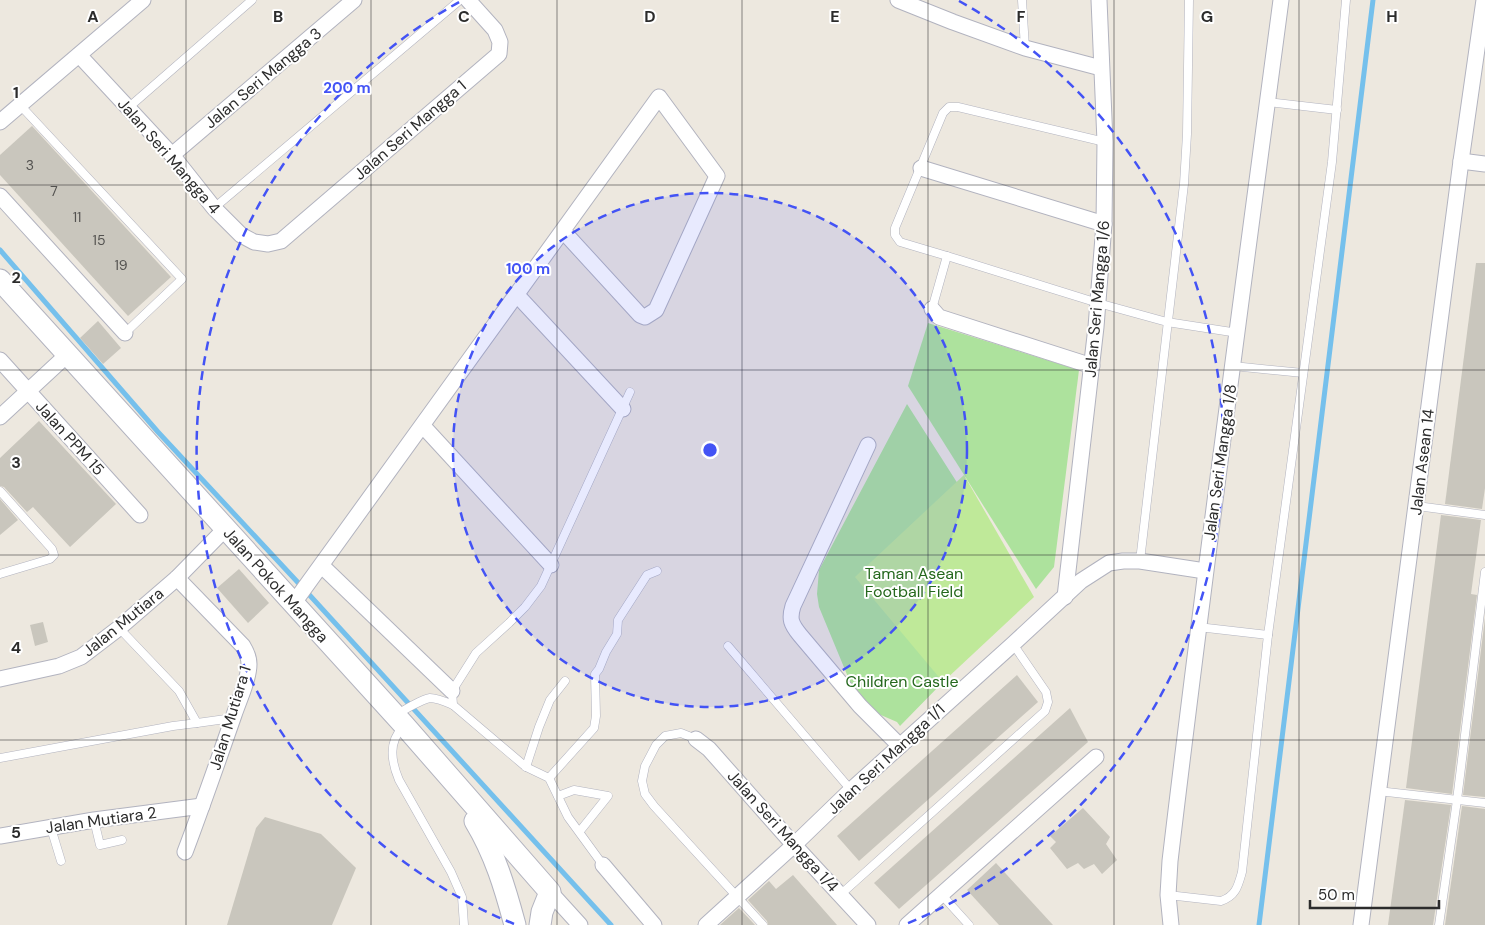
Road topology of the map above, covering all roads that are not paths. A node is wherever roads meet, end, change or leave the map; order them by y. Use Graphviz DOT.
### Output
graph roads {
  1 [pos="143,0"];
  2 [pos="252,0"];
  3 [pos="354,0"];
  4 [pos="460,0"];
  5 [pos="468,0"];
  6 [pos="898,0"];
  7 [pos="1022,0"];
  8 [pos="1099,0"];
  9 [pos="1189,0"];
  10 [pos="1281,0"];
  11 [pos="1346,0"];
  12 [pos="1484,7"];
  13 [pos="1025,48"];
  14 [pos="79,55"];
  15 [pos="1102,68"];
  16 [pos="1268,102"];
  17 [pos="20,105"];
  18 [pos="128,108"];
  19 [pos="1337,110"];
  20 [pos="0,122"];
  21 [pos="1105,142"];
  22 [pos="172,155"];
  23 [pos="1461,161"];
  24 [pos="1485,164"];
  25 [pos="921,168"];
  26 [pos="0,196"];
  27 [pos="214,208"];
  28 [pos="1104,224"];
  29 [pos="563,231"];
  30 [pos="268,244"];
  31 [pos="947,256"];
  32 [pos="0,280"];
  33 [pos="517,295"];
  34 [pos="1098,303"];
  35 [pos="932,309"];
  36 [pos="1167,322"];
  37 [pos="125,333"];
  38 [pos="1238,333"];
  39 [pos="68,354"];
  40 [pos="0,360"];
  41 [pos="1092,366"];
  42 [pos="1233,366"];
  43 [pos="1303,373"];
  44 [pos="27,390"];
  45 [pos="630,392"];
  46 [pos="623,409"];
  47 [pos="0,417"];
  48 [pos="423,426"];
  49 [pos="868,445"];
  50 [pos="0,491"];
  51 [pos="1417,506"];
  52 [pos="1485,514"];
  53 [pos="140,515"];
  54 [pos="225,530"];
  55 [pos="1140,561"];
  56 [pos="550,565"];
  57 [pos="322,566"];
  58 [pos="656,571"];
  59 [pos="1205,571"];
  60 [pos="1485,572"];
  61 [pos="0,574"];
  62 [pos="177,578"];
  63 [pos="301,594"];
  64 [pos="1065,596"];
  65 [pos="119,628"];
  66 [pos="1198,628"];
  67 [pos="1268,635"];
  68 [pos="1013,644"];
  69 [pos="728,646"];
  70 [pos="0,679"];
  71 [pos="565,681"];
  72 [pos="453,698"];
  73 [pos="401,717"];
  74 [pos="232,718"];
  75 [pos="197,723"];
  76 [pos="696,739"];
  77 [pos="900,746"];
  78 [pos="0,758"];
  79 [pos="1096,758"];
  80 [pos="526,767"];
  81 [pos="447,776"];
  82 [pos="549,778"];
  83 [pos="851,790"];
  84 [pos="1378,791"];
  85 [pos="558,796"];
  86 [pos="1457,800"];
  87 [pos="1485,803"];
  88 [pos="202,806"];
  89 [pos="94,820"];
  90 [pos="51,828"];
  91 [pos="580,832"];
  92 [pos="0,836"];
  93 [pos="122,840"];
  94 [pos="794,845"];
  95 [pos="184,852"];
  96 [pos="61,861"];
  97 [pos="603,866"];
  98 [pos="550,892"];
  99 [pos="941,894"];
  100 [pos="840,895"];
  101 [pos="1168,895"];
  102 [pos="738,896"];
  103 [pos="464,925"];
  104 [pos="515,925"];
  105 [pos="540,925"];
  106 [pos="580,925"];
  107 [pos="654,925"];
  108 [pos="706,925"];
  109 [pos="763,925"];
  110 [pos="868,925"];
  111 [pos="906,925"];
  112 [pos="969,925"];
  113 [pos="1171,925"];
  114 [pos="1361,925"];
  115 [pos="1439,925"];
  1 -- 14 [label="street"];
  2 -- 18 [label="lane"];
  3 -- 22 [label="street, Jalan Seri Mangga 3"];
  4 -- 27 [label="lane"];
  5 -- 30 [label="street, Jalan Seri Mangga 1"];
  6 -- 13 [label="street"];
  7 -- 13 [label="lane"];
  8 -- 15 [label="street, Jalan Seri Mangga 1/6"];
  9 -- 36 [label="lane"];
  10 -- 16 [label="street, Jalan Seri Mangga 1/8"];
  11 -- 19 [label="lane"];
  12 -- 23 [label="street, Jalan Asean 14"];
  13 -- 15 [label="street"];
  14 -- 17 [label="street"];
  14 -- 18 [label="street, Jalan Seri Mangga 4"];
  15 -- 21 [label="street, Jalan Seri Mangga 1/6"];
  16 -- 19 [label="lane"];
  16 -- 38 [label="street, Jalan Seri Mangga 1/8"];
  17 -- 20 [label="street"];
  17 -- 37 [label="lane"];
  18 -- 22 [label="street, Jalan Seri Mangga 4"];
  19 -- 43 [label="lane"];
  21 -- 25 [label="lane"];
  21 -- 28 [label="street, Jalan Seri Mangga 1/6"];
  22 -- 27 [label="street, Jalan Seri Mangga 4"];
  23 -- 24 [label="street"];
  23 -- 51 [label="street, Jalan Asean 14"];
  25 -- 28 [label="street"];
  25 -- 31 [label="lane"];
  26 -- 37 [label="street"];
  27 -- 30 [label="street, Jalan Seri Mangga 4"];
  28 -- 34 [label="street, Jalan Seri Mangga 1/6"];
  29 -- 29 [label="street"];
  29 -- 33 [label="street"];
  31 -- 34 [label="lane"];
  31 -- 35 [label="lane"];
  32 -- 39 [label="street, Jalan Pokok Mangga"];
  33 -- 46 [label="street"];
  33 -- 48 [label="street"];
  34 -- 36 [label="lane"];
  34 -- 41 [label="street, Jalan Seri Mangga 1/6"];
  35 -- 41 [label="street"];
  36 -- 38 [label="lane"];
  36 -- 55 [label="lane"];
  38 -- 42 [label="street, Jalan Seri Mangga 1/8"];
  39 -- 44 [label="street"];
  39 -- 54 [label="street, Jalan Pokok Mangga"];
  40 -- 44 [label="street, Jalan PPM 15"];
  41 -- 64 [label="street, Jalan Seri Mangga 1/6"];
  42 -- 43 [label="lane"];
  42 -- 59 [label="street, Jalan Seri Mangga 1/8"];
  43 -- 67 [label="lane"];
  44 -- 47 [label="street"];
  44 -- 53 [label="street, Jalan PPM 15"];
  45 -- 46 [label="lane"];
  46 -- 56 [label="lane"];
  48 -- 56 [label="street"];
  48 -- 57 [label="street"];
  49 -- 77 [label="street"];
  50 -- 61 [label="lane"];
  51 -- 52 [label="lane"];
  51 -- 84 [label="street, Jalan Asean 14"];
  54 -- 62 [label="street, Jalan Mutiara"];
  54 -- 63 [label="street, Jalan Pokok Mangga"];
  55 -- 59 [label="street, Jalan Seri Mangga 1/1"];
  55 -- 64 [label="street, Jalan Seri Mangga 1/1"];
  56 -- 72 [label="lane"];
  57 -- 63 [label="street"];
  57 -- 72 [label="street"];
  58 -- 82 [label="lane"];
  59 -- 66 [label="street, Jalan Seri Mangga 1/8"];
  60 -- 86 [label="lane"];
  62 -- 65 [label="street, Jalan Mutiara"];
  62 -- 74 [label="street, Jalan Mutiara 1"];
  63 -- 73 [label="street, Jalan Pokok Mangga"];
  64 -- 68 [label="street, Jalan Seri Mangga 1/1"];
  65 -- 70 [label="street, Jalan Mutiara"];
  65 -- 75 [label="lane"];
  66 -- 67 [label="lane"];
  66 -- 101 [label="street, Jalan Seri Mangga 1/8"];
  67 -- 101 [label="lane"];
  68 -- 77 [label="street, Jalan Seri Mangga 1/1"];
  68 -- 100 [label="lane"];
  69 -- 83 [label="lane"];
  71 -- 80 [label="lane"];
  72 -- 73 [label="lane"];
  72 -- 80 [label="lane"];
  73 -- 81 [label="street, Jalan Pokok Mangga"];
  73 -- 103 [label="lane"];
  74 -- 75 [label="lane"];
  74 -- 88 [label="street, Jalan Mutiara 1"];
  75 -- 78 [label="lane"];
  76 -- 94 [label="street, Jalan Seri Mangga 1/4"];
  76 -- 102 [label="lane"];
  77 -- 83 [label="street, Jalan Seri Mangga 1/1"];
  79 -- 99 [label="street"];
  80 -- 82 [label="lane"];
  81 -- 98 [label="street, Jalan Pokok Mangga"];
  81 -- 104 [label="street"];
  82 -- 85 [label="lane"];
  83 -- 94 [label="street, Jalan Seri Mangga 1/1"];
  84 -- 86 [label="lane"];
  84 -- 114 [label="street, Jalan Asean 14"];
  85 -- 91 [label="lane"];
  85 -- 91 [label="lane"];
  86 -- 87 [label="lane"];
  86 -- 115 [label="lane"];
  88 -- 89 [label="street, Jalan Mutiara 2"];
  88 -- 95 [label="street, Jalan Mutiara 1"];
  89 -- 90 [label="street, Jalan Mutiara 2"];
  89 -- 93 [label="lane"];
  90 -- 92 [label="street, Jalan Mutiara 2"];
  90 -- 96 [label="lane"];
  91 -- 97 [label="lane"];
  94 -- 100 [label="street, Jalan Seri Mangga 1/4"];
  94 -- 102 [label="street, Jalan Seri Mangga 1/1"];
  97 -- 107 [label="street"];
  98 -- 105 [label="street"];
  98 -- 106 [label="street, Jalan Pokok Mangga"];
  99 -- 111 [label="street"];
  99 -- 112 [label="lane"];
  100 -- 110 [label="street, Jalan Seri Mangga 1/4"];
  101 -- 113 [label="street, Jalan Seri Mangga 1/8"];
  102 -- 108 [label="street, Jalan Seri Mangga 1/1"];
  102 -- 109 [label="lane"];
}
